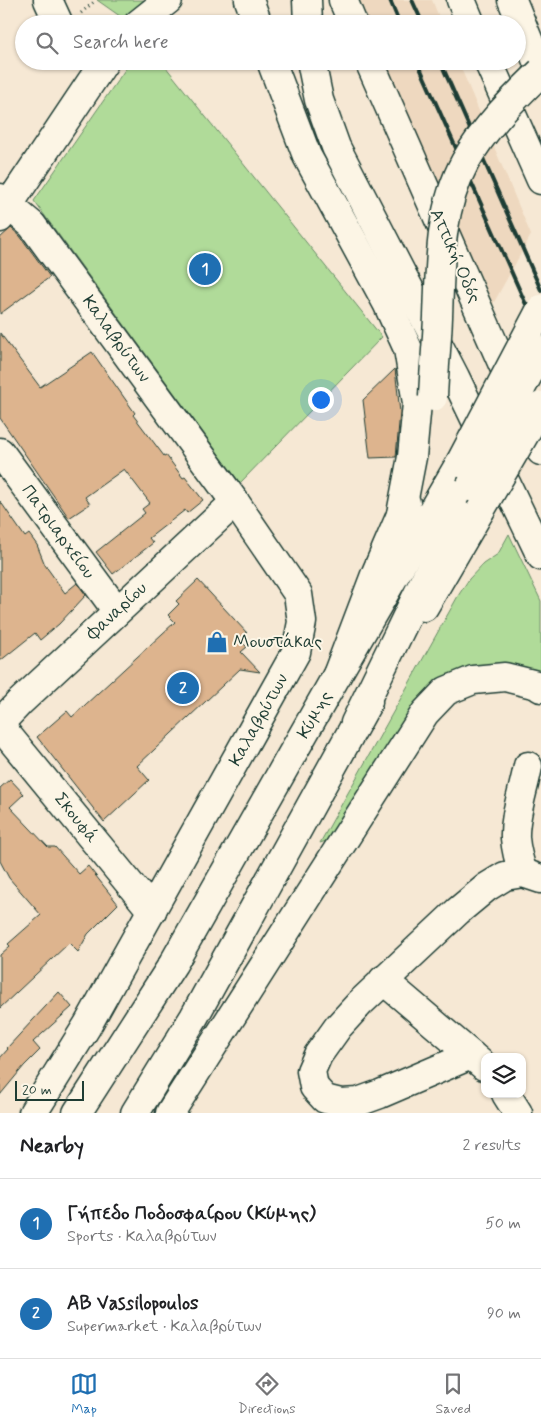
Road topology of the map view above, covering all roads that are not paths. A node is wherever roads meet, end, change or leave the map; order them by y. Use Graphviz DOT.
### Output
graph roads {
  1 [pos="48,0"];
  2 [pos="168,0"];
  3 [pos="249,0"];
  4 [pos="307,0"];
  5 [pos="342,0"];
  6 [pos="461,0"];
  7 [pos="512,0"];
  8 [pos="55,15"];
  9 [pos="149,15"];
  10 [pos="255,15"];
  11 [pos="308,15"];
  12 [pos="349,15"];
  13 [pos="468,15"];
  14 [pos="518,15"];
  15 [pos="526,35"];
  16 [pos="94,70"];
  17 [pos="274,70"];
  18 [pos="313,70"];
  19 [pos="374,70"];
  20 [pos="492,70"];
  21 [pos="541,72"];
  22 [pos="541,180"];
  23 [pos="3,207"];
  24 [pos="541,309"];
  25 [pos="541,350"];
  26 [pos="541,406"];
  27 [pos="541,451"];
  28 [pos="0,452"];
  29 [pos="470,487"];
  30 [pos="235,502"];
  31 [pos="400,519"];
  32 [pos="541,556"];
  33 [pos="117,611"];
  34 [pos="337,675"];
  35 [pos="541,688"];
  36 [pos="0,724"];
  37 [pos="528,766"];
  38 [pos="532,876"];
  39 [pos="152,911"];
  40 [pos="383,980"];
  41 [pos="478,1061"];
  42 [pos="509,1098"];
  43 [pos="541,1108"];
  44 [pos="32,1113"];
  45 [pos="77,1113"];
  46 [pos="135,1113"];
  47 [pos="170,1113"];
  48 [pos="518,1113"];
  49 [pos="532,1113"];
  1 -- 8 [label="main road"];
  2 -- 9 [label="main road"];
  3 -- 10 [label="main road"];
  4 -- 11 [label="main road"];
  5 -- 12 [label="main road"];
  6 -- 13 [label="main road"];
  7 -- 14 [label="main road"];
  15 -- 21 [label="main road"];
  16 -- 23 [label="main road"];
  17 -- 31 [label="main road"];
  18 -- 32 [label="main road"];
  19 -- 27 [label="main road, Αττική Οδός"];
  20 -- 22 [label="main road"];
  21 -- 31 [label="main road, bridge"];
  23 -- 30 [label="main road, Καλαβρύτων"];
  24 -- 29 [label="main road, Κύμης, bridge"];
  25 -- 29 [label="main road, bridge"];
  26 -- 29 [label="main road, Κύμης, bridge"];
  28 -- 33 [label="main road, Πατριαρχείου"];
  29 -- 34 [label="main road, Κύμης"];
  29 -- 46 [label="main road"];
  30 -- 33 [label="main road, Φαναρίου"];
  30 -- 39 [label="main road, Καλαβρύτων"];
  31 -- 34 [label="main road"];
  33 -- 36 [label="main road, Φαναρίου"];
  34 -- 45 [label="main road, Κύμης"];
  35 -- 47 [label="main road"];
  36 -- 39 [label="main road, Σκουφά"];
  37 -- 38 [label="main road"];
  38 -- 40 [label="main road"];
  39 -- 44 [label="main road, Καλαβρύτων"];
  40 -- 41 [label="main road"];
  40 -- 41 [label="main road"];
  42 -- 48 [label="main road"];
  43 -- 49 [label="main road"];
}
